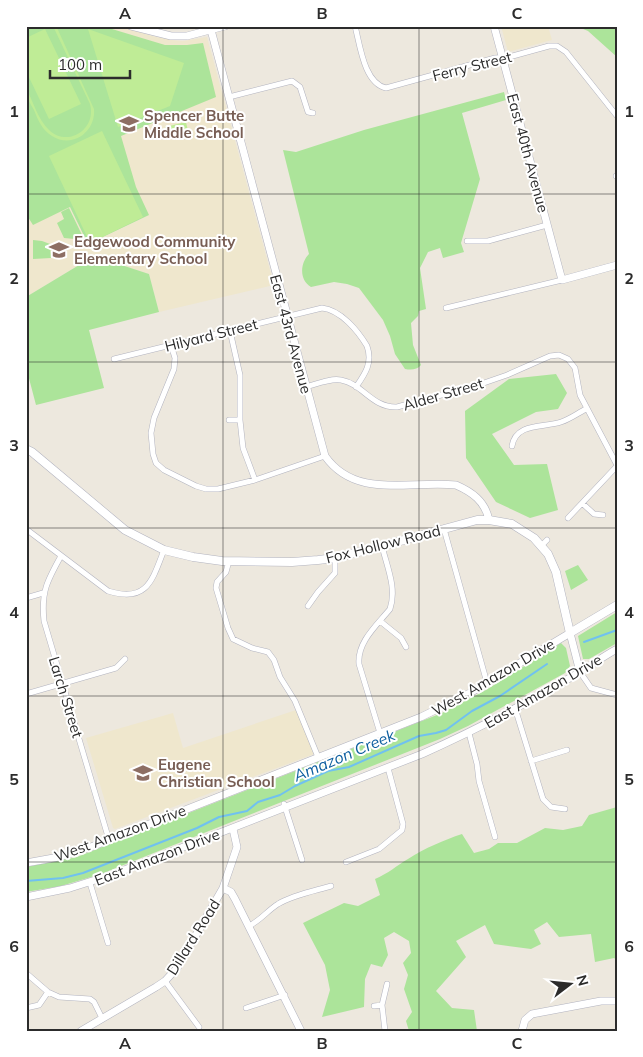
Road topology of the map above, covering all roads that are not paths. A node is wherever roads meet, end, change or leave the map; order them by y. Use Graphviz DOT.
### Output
graph roads {
  1 [pos="131,26"];
  2 [pos="225,26"];
  3 [pos="355,26"];
  4 [pos="494,26"];
  5 [pos="211,28"];
  6 [pos="503,57"];
  7 [pos="229,97"];
  8 [pos="313,113"];
  9 [pos="617,116"];
  10 [pos="546,225"];
  11 [pos="467,241"];
  12 [pos="617,265"];
  13 [pos="562,280"];
  14 [pos="446,308"];
  15 [pos="287,316"];
  16 [pos="230,331"];
  17 [pos="171,345"];
  18 [pos="114,359"];
  19 [pos="306,387"];
  20 [pos="356,387"];
  21 [pos="586,408"];
  22 [pos="229,420"];
  23 [pos="240,420"];
  24 [pos="512,446"];
  25 [pos="26,450"];
  26 [pos="326,456"];
  27 [pos="617,465"];
  28 [pos="254,480"];
  29 [pos="583,504"];
  30 [pos="603,515"];
  31 [pos="568,518"];
  32 [pos="488,520"];
  33 [pos="26,529"];
  34 [pos="444,530"];
  35 [pos="382,546"];
  36 [pos="164,550"];
  37 [pos="61,556"];
  38 [pos="335,558"];
  39 [pos="229,561"];
  40 [pos="43,593"];
  41 [pos="26,598"];
  42 [pos="617,604"];
  43 [pos="308,606"];
  44 [pos="380,621"];
  45 [pos="570,633"];
  46 [pos="406,647"];
  47 [pos="617,649"];
  48 [pos="125,659"];
  49 [pos="580,672"];
  50 [pos="487,682"];
  51 [pos="62,683"];
  52 [pos="26,694"];
  53 [pos="617,695"];
  54 [pos="515,708"];
  55 [pos="380,733"];
  56 [pos="469,733"];
  57 [pos="567,750"];
  58 [pos="318,757"];
  59 [pos="531,761"];
  60 [pos="388,768"];
  61 [pos="546,803"];
  62 [pos="284,806"];
  63 [pos="565,809"];
  64 [pos="545,811"];
  65 [pos="233,829"];
  66 [pos="495,837"];
  67 [pos="109,840"];
  68 [pos="302,860"];
  69 [pos="346,862"];
  70 [pos="26,863"];
  71 [pos="90,883"];
  72 [pos="331,886"];
  73 [pos="223,888"];
  74 [pos="26,897"];
  75 [pos="249,926"];
  76 [pos="108,943"];
  77 [pos="26,973"];
  78 [pos="165,981"];
  79 [pos="386,984"];
  80 [pos="48,992"];
  81 [pos="285,995"];
  82 [pos="617,1001"];
  83 [pos="382,1005"];
  84 [pos="374,1006"];
  85 [pos="26,1008"];
  86 [pos="246,1008"];
  87 [pos="102,1018"];
  88 [pos="199,1027"];
  89 [pos="81,1031"];
  90 [pos="301,1031"];
  91 [pos="385,1031"];
  92 [pos="522,1031"];
  1 -- 5 [label="street"];
  2 -- 5 [label="street"];
  3 -- 6 [label="street, Ferry Street"];
  4 -- 6 [label="street, East 40th Avenue"];
  5 -- 7 [label="street, East 43rd Avenue"];
  6 -- 9 [label="street, Ferry Street"];
  6 -- 10 [label="street, East 40th Avenue"];
  7 -- 8 [label="street"];
  7 -- 15 [label="street, East 43rd Avenue"];
  10 -- 11 [label="street"];
  10 -- 13 [label="street, East 40th Avenue"];
  12 -- 13 [label="street"];
  13 -- 14 [label="street"];
  15 -- 16 [label="street, Hilyard Street"];
  15 -- 19 [label="street, East 43rd Avenue"];
  15 -- 20 [label="street, Hilyard Street"];
  16 -- 17 [label="street, Hilyard Street"];
  16 -- 23 [label="street"];
  17 -- 18 [label="street, Hilyard Street"];
  17 -- 28 [label="street"];
  19 -- 20 [label="street, Alder Street"];
  19 -- 26 [label="street, East 43rd Avenue"];
  20 -- 21 [label="street, Alder Street"];
  21 -- 24 [label="street"];
  21 -- 27 [label="street"];
  22 -- 23 [label="street"];
  23 -- 28 [label="street"];
  25 -- 36 [label="main road, Fox Hollow Road"];
  26 -- 28 [label="street"];
  26 -- 32 [label="street, East 43rd Avenue"];
  27 -- 29 [label="street"];
  29 -- 30 [label="street"];
  29 -- 31 [label="street"];
  32 -- 34 [label="main road, Fox Hollow Road"];
  32 -- 45 [label="main road, Fox Hollow Road"];
  33 -- 37 [label="street"];
  34 -- 35 [label="main road, Fox Hollow Road"];
  34 -- 50 [label="street"];
  35 -- 38 [label="main road, Fox Hollow Road"];
  35 -- 44 [label="street"];
  36 -- 37 [label="street"];
  36 -- 39 [label="main road, Fox Hollow Road"];
  37 -- 40 [label="street, Larch Street"];
  38 -- 39 [label="main road, Fox Hollow Road"];
  38 -- 43 [label="street"];
  39 -- 58 [label="street"];
  40 -- 41 [label="street"];
  40 -- 51 [label="street, Larch Street"];
  42 -- 45 [label="main road, West Amazon Drive"];
  44 -- 46 [label="street"];
  44 -- 55 [label="street"];
  45 -- 49 [label="street, Fox Hollow Road"];
  45 -- 50 [label="street, West Amazon Drive"];
  47 -- 49 [label="street, East Amazon Drive"];
  48 -- 51 [label="street"];
  49 -- 53 [label="street"];
  49 -- 54 [label="street, East Amazon Drive"];
  50 -- 55 [label="street, West Amazon Drive"];
  51 -- 52 [label="street"];
  51 -- 67 [label="street, Larch Street"];
  54 -- 56 [label="street, East Amazon Drive"];
  54 -- 59 [label="street"];
  55 -- 58 [label="street, West Amazon Drive"];
  56 -- 60 [label="street, East Amazon Drive"];
  56 -- 66 [label="street, East Amazon Drive"];
  57 -- 59 [label="street"];
  58 -- 67 [label="street, West Amazon Drive"];
  59 -- 61 [label="street"];
  60 -- 62 [label="street, East Amazon Drive"];
  60 -- 69 [label="street"];
  61 -- 63 [label="street"];
  61 -- 64 [label="street"];
  62 -- 65 [label="street, East Amazon Drive"];
  62 -- 68 [label="street"];
  65 -- 71 [label="street, East Amazon Drive"];
  65 -- 73 [label="street, Dillard Road"];
  67 -- 70 [label="street, West Amazon Drive"];
  71 -- 74 [label="street, East Amazon Drive"];
  71 -- 76 [label="street"];
  72 -- 75 [label="street"];
  73 -- 75 [label="street"];
  73 -- 78 [label="street, Dillard Road"];
  75 -- 81 [label="street"];
  77 -- 80 [label="street"];
  78 -- 87 [label="street, Dillard Road"];
  78 -- 88 [label="street"];
  79 -- 83 [label="street"];
  80 -- 85 [label="street"];
  80 -- 87 [label="street"];
  81 -- 86 [label="street"];
  81 -- 90 [label="street"];
  82 -- 92 [label="street"];
  83 -- 84 [label="street"];
  83 -- 91 [label="street"];
  87 -- 89 [label="street, Dillard Road"];
}
